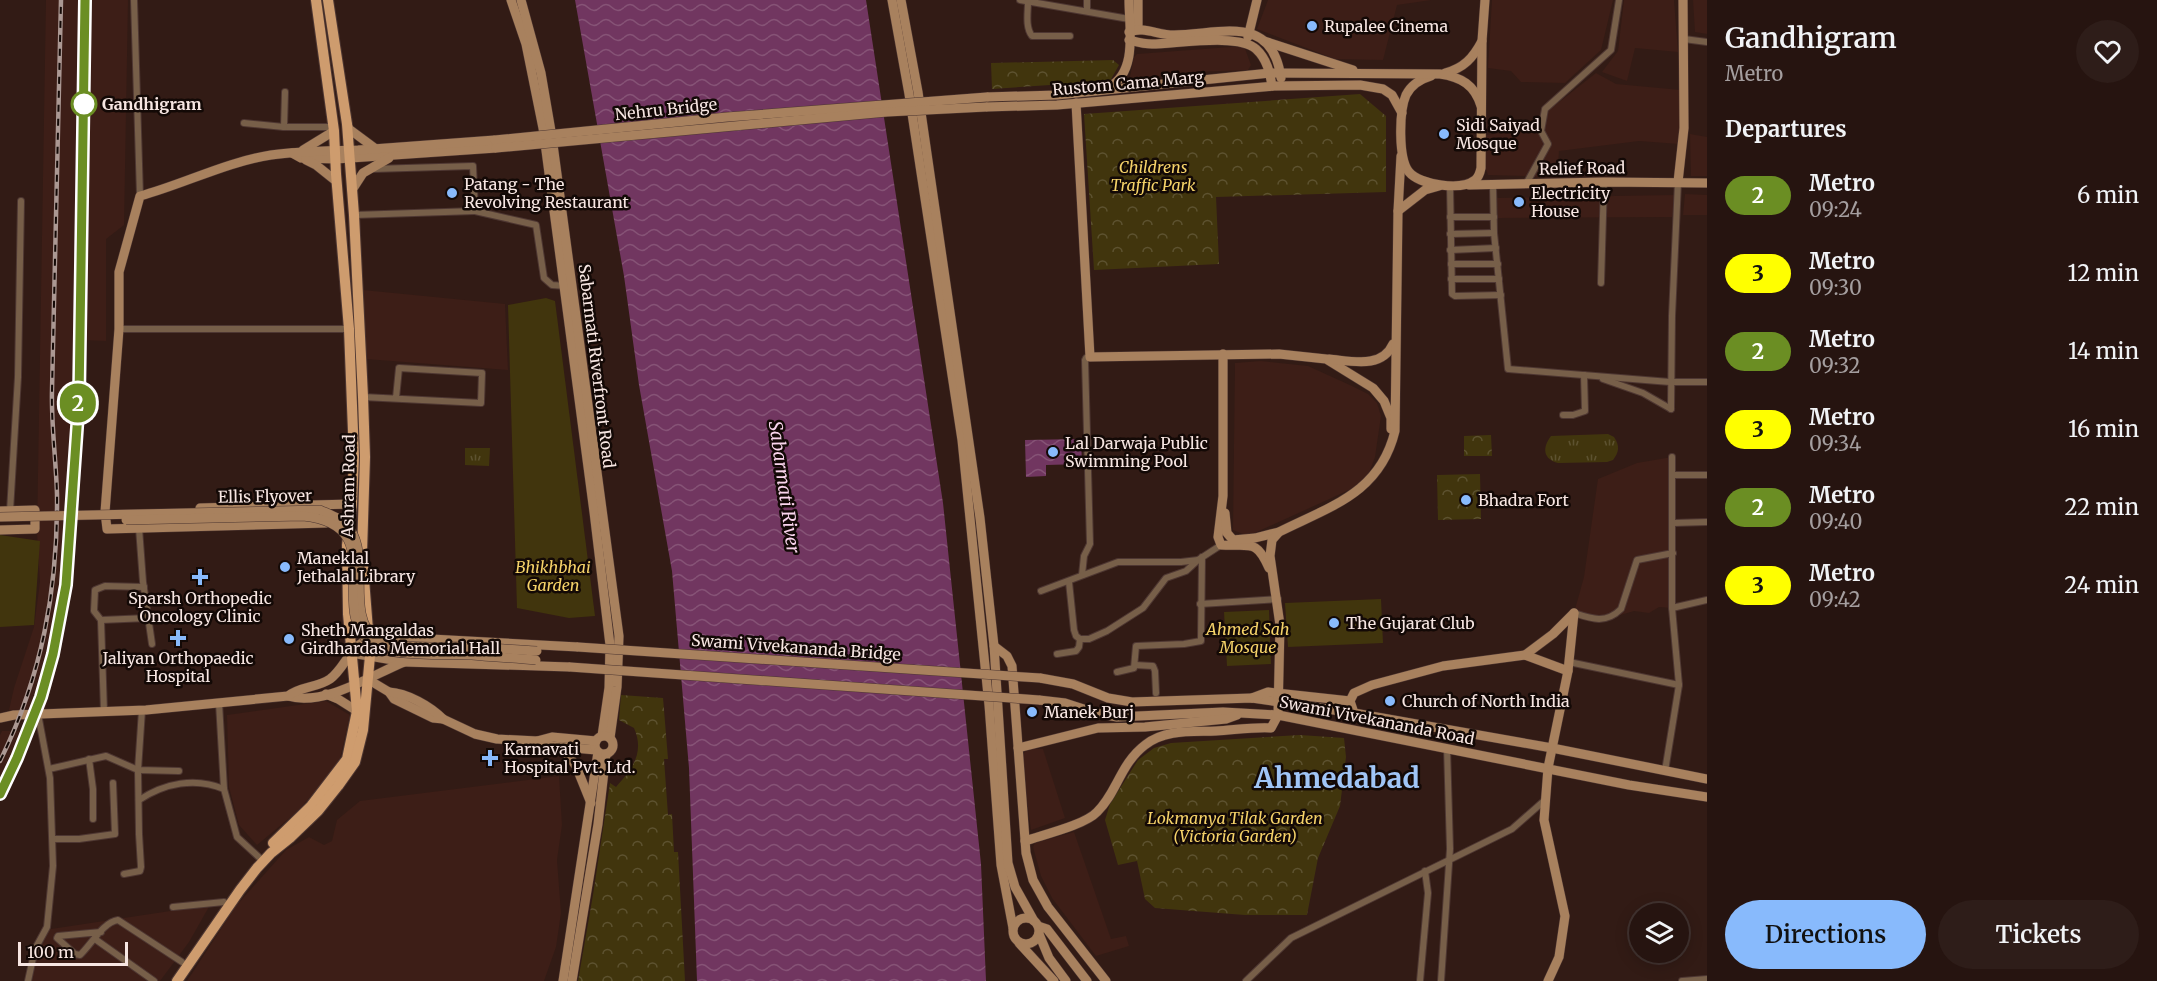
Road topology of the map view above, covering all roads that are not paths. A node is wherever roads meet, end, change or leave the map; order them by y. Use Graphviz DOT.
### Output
graph roads {
  1 [pos="134,0"];
  2 [pos="316,0"];
  3 [pos="328,0"];
  4 [pos="512,0"];
  5 [pos="521,0"];
  6 [pos="892,0"];
  7 [pos="901,0"];
  8 [pos="1020,0"];
  9 [pos="1086,0"];
  10 [pos="1129,0"];
  11 [pos="1138,0"];
  12 [pos="1257,0"];
  13 [pos="1619,0"];
  14 [pos="1683,0"];
  15 [pos="1028,2"];
  16 [pos="1482,2"];
  17 [pos="1087,11"];
  18 [pos="1129,19"];
  19 [pos="1250,32"];
  20 [pos="1132,33"];
  21 [pos="1070,36"];
  22 [pos="1684,39"];
  23 [pos="1264,41"];
  24 [pos="1482,41"];
  25 [pos="1707,42"];
  26 [pos="1247,43"];
  27 [pos="1270,73"];
  28 [pos="1280,73"];
  29 [pos="1363,73"];
  30 [pos="1440,74"];
  31 [pos="1277,86"];
  32 [pos="1104,89"];
  33 [pos="285,92"];
  34 [pos="986,102"];
  35 [pos="1076,103"];
  36 [pos="1481,106"];
  37 [pos="1402,113"];
  38 [pos="244,123"];
  39 [pos="347,124"];
  40 [pos="284,127"];
  41 [pos="334,129"];
  42 [pos="496,144"];
  43 [pos="376,148"];
  44 [pos="298,154"];
  45 [pos="349,154"];
  46 [pos="335,155"];
  47 [pos="1401,156"];
  48 [pos="391,157"];
  49 [pos="1481,168"];
  50 [pos="369,169"];
  51 [pos="336,181"];
  52 [pos="1604,182"];
  53 [pos="1678,182"];
  54 [pos="1707,183"];
  55 [pos="1454,184"];
  56 [pos="1493,185"];
  57 [pos="1526,185"];
  58 [pos="352,190"];
  59 [pos="140,196"];
  60 [pos="21,201"];
  61 [pos="1398,210"];
  62 [pos="476,211"];
  63 [pos="354,215"];
  64 [pos="1450,217"];
  65 [pos="1494,217"];
  66 [pos="1494,233"];
  67 [pos="1450,234"];
  68 [pos="1496,248"];
  69 [pos="1450,250"];
  70 [pos="1451,264"];
  71 [pos="1498,264"];
  72 [pos="1451,279"];
  73 [pos="1499,279"];
  74 [pos="1601,283"];
  75 [pos="568,285"];
  76 [pos="1501,295"];
  77 [pos="119,329"];
  78 [pos="349,329"];
  79 [pos="1395,340"];
  80 [pos="1222,354"];
  81 [pos="1090,357"];
  82 [pos="1326,359"];
  83 [pos="1584,375"];
  84 [pos="1595,376"];
  85 [pos="1670,382"];
  86 [pos="1707,382"];
  87 [pos="363,397"];
  88 [pos="396,398"];
  89 [pos="1563,415"];
  90 [pos="1393,442"];
  91 [pos="1672,457"];
  92 [pos="1672,475"];
  93 [pos="1707,475"];
  94 [pos="1223,496"];
  95 [pos="352,504"];
  96 [pos="5,511"];
  97 [pos="105,512"];
  98 [pos="0,517"];
  99 [pos="349,521"];
  100 [pos="1707,522"];
  101 [pos="0,523"];
  102 [pos="1673,523"];
  103 [pos="139,528"];
  104 [pos="0,530"];
  105 [pos="1280,532"];
  106 [pos="1221,545"];
  107 [pos="1673,553"];
  108 [pos="1200,558"];
  109 [pos="1082,575"];
  110 [pos="1274,578"];
  111 [pos="1069,582"];
  112 [pos="144,587"];
  113 [pos="1041,591"];
  114 [pos="1278,599"];
  115 [pos="1707,600"];
  116 [pos="1200,604"];
  117 [pos="1672,608"];
  118 [pos="1574,614"];
  119 [pos="148,618"];
  120 [pos="101,620"];
  121 [pos="369,639"];
  122 [pos="1080,639"];
  123 [pos="152,644"];
  124 [pos="994,646"];
  125 [pos="555,647"];
  126 [pos="351,653"];
  127 [pos="1057,654"];
  128 [pos="1525,655"];
  129 [pos="370,656"];
  130 [pos="405,662"];
  131 [pos="1134,665"];
  132 [pos="1568,666"];
  133 [pos="565,667"];
  134 [pos="1117,672"];
  135 [pos="369,680"];
  136 [pos="355,683"];
  137 [pos="1679,685"];
  138 [pos="1156,693"];
  139 [pos="326,694"];
  140 [pos="288,696"];
  141 [pos="1279,698"];
  142 [pos="1350,701"];
  143 [pos="219,703"];
  144 [pos="142,710"];
  145 [pos="357,711"];
  146 [pos="104,712"];
  147 [pos="1244,712"];
  148 [pos="1354,713"];
  149 [pos="38,714"];
  150 [pos="1278,715"];
  151 [pos="0,718"];
  152 [pos="537,741"];
  153 [pos="601,745"];
  154 [pos="562,747"];
  155 [pos="1018,748"];
  156 [pos="1447,748"];
  157 [pos="1552,748"];
  158 [pos="89,759"];
  159 [pos="1548,768"];
  160 [pos="49,769"];
  161 [pos="138,770"];
  162 [pos="179,771"];
  163 [pos="1665,771"];
  164 [pos="1707,779"];
  165 [pos="113,783"];
  166 [pos="225,789"];
  167 [pos="1707,797"];
  168 [pos="139,800"];
  169 [pos="1545,800"];
  170 [pos="591,803"];
  171 [pos="93,819"];
  172 [pos="53,839"];
  173 [pos="1025,841"];
  174 [pos="589,853"];
  175 [pos="262,859"];
  176 [pos="1450,860"];
  177 [pos="1425,871"];
  178 [pos="124,874"];
  179 [pos="224,902"];
  180 [pos="173,907"];
  181 [pos="1037,927"];
  182 [pos="1013,928"];
  183 [pos="101,932"];
  184 [pos="95,939"];
  185 [pos="1019,942"];
  186 [pos="182,962"];
  187 [pos="1707,979"];
  188 [pos="28,981"];
  189 [pos="154,981"];
  190 [pos="170,981"];
  191 [pos="177,981"];
  192 [pos="563,981"];
  193 [pos="572,981"];
  194 [pos="1054,981"];
  195 [pos="1066,981"];
  196 [pos="1086,981"];
  197 [pos="1106,981"];
  198 [pos="1246,981"];
  199 [pos="1420,981"];
  200 [pos="1441,981"];
  201 [pos="1548,981"];
  202 [pos="1682,981"];
  1 -- 59 [label="street"];
  2 -- 41 [label="main road, Ashram Road"];
  3 -- 39 [label="main road, Ashram Road"];
  4 -- 75 [label="main road, Sabarmati Riverfront Road"];
  5 -- 75 [label="main road, Sabarmati Riverfront Road"];
  6 -- 182 [label="main road"];
  7 -- 124 [label="main road"];
  8 -- 15 [label="street"];
  9 -- 17 [label="street"];
  10 -- 18 [label="main road"];
  11 -- 20 [label="main road"];
  12 -- 19 [label="main road"];
  13 -- 57 [label="street"];
  14 -- 22 [label="main road"];
  15 -- 17 [label="street"];
  15 -- 21 [label="street"];
  16 -- 24 [label="main road"];
  17 -- 18 [label="street"];
  18 -- 20 [label="main road"];
  19 -- 20 [label="main road"];
  19 -- 23 [label="main road"];
  19 -- 26 [label="main road"];
  20 -- 26 [label="main road"];
  20 -- 32 [label="main road"];
  22 -- 25 [label="street"];
  22 -- 53 [label="main road"];
  23 -- 28 [label="main road"];
  23 -- 29 [label="main road"];
  24 -- 30 [label="main road"];
  24 -- 36 [label="main road"];
  26 -- 27 [label="main road"];
  27 -- 28 [label="main road, Rustom Cama Marg"];
  27 -- 31 [label="main road"];
  27 -- 32 [label="main road, Rustom Cama Marg"];
  28 -- 29 [label="main road, Rustom Cama Marg"];
  28 -- 31 [label="main road"];
  29 -- 30 [label="main road, Rustom Cama Marg"];
  30 -- 36 [label="main road, Rustom Cama Marg"];
  30 -- 37 [label="main road"];
  31 -- 35 [label="main road, Rustom Cama Marg"];
  31 -- 37 [label="main road, Rustom Cama Marg"];
  32 -- 34 [label="main road, Rustom Cama Marg"];
  33 -- 40 [label="street"];
  34 -- 35 [label="main road, Rustom Cama Marg"];
  34 -- 42 [label="main road, Nehru Bridge, bridge"];
  35 -- 81 [label="main road"];
  36 -- 49 [label="main road"];
  37 -- 47 [label="main road"];
  38 -- 40 [label="street"];
  39 -- 43 [label="main road"];
  39 -- 45 [label="main road, Ashram Road"];
  40 -- 41 [label="street"];
  41 -- 44 [label="main road"];
  41 -- 46 [label="main road, Ashram Road"];
  42 -- 43 [label="main road, Nehru Bridge"];
  42 -- 48 [label="main road, Nehru Bridge"];
  43 -- 45 [label="main road, Nehru Bridge"];
  44 -- 46 [label="main road"];
  44 -- 51 [label="main road"];
  44 -- 59 [label="main road"];
  45 -- 46 [label="main road"];
  45 -- 48 [label="main road, Nehru Bridge"];
  45 -- 58 [label="main road, Ashram Road"];
  46 -- 51 [label="main road, Ashram Road"];
  47 -- 55 [label="main road"];
  47 -- 61 [label="main road"];
  48 -- 50 [label="main road"];
  49 -- 55 [label="main road"];
  49 -- 56 [label="main road"];
  50 -- 58 [label="main road"];
  50 -- 62 [label="street"];
  51 -- 78 [label="main road, Ashram Road"];
  52 -- 53 [label="main road, Relief Road"];
  52 -- 57 [label="main road, Relief Road"];
  52 -- 74 [label="street"];
  53 -- 54 [label="main road, Relief Road"];
  53 -- 85 [label="street"];
  55 -- 56 [label="main road, Relief Road"];
  55 -- 61 [label="main road"];
  55 -- 64 [label="street"];
  56 -- 57 [label="main road, Relief Road"];
  56 -- 65 [label="street"];
  58 -- 63 [label="main road, Ashram Road"];
  59 -- 77 [label="main road"];
  60 -- 96 [label="street"];
  61 -- 79 [label="main road"];
  62 -- 63 [label="street"];
  62 -- 75 [label="street"];
  63 -- 87 [label="main road, Ashram Road"];
  64 -- 65 [label="street"];
  64 -- 67 [label="street"];
  65 -- 66 [label="street"];
  66 -- 67 [label="street"];
  66 -- 68 [label="street"];
  67 -- 69 [label="street"];
  68 -- 69 [label="street"];
  68 -- 71 [label="street"];
  69 -- 70 [label="street"];
  70 -- 71 [label="street"];
  70 -- 72 [label="street"];
  71 -- 73 [label="street"];
  72 -- 73 [label="street"];
  72 -- 76 [label="street"];
  73 -- 76 [label="street"];
  75 -- 153 [label="main road, Sabarmati Riverfront Road"];
  76 -- 83 [label="street"];
  77 -- 78 [label="street"];
  77 -- 97 [label="main road"];
  78 -- 95 [label="main road, Ashram Road"];
  79 -- 82 [label="main road"];
  79 -- 90 [label="main road"];
  80 -- 81 [label="main road"];
  80 -- 82 [label="main road"];
  80 -- 94 [label="main road"];
  81 -- 109 [label="street"];
  82 -- 90 [label="main road"];
  83 -- 84 [label="street"];
  83 -- 89 [label="street"];
  84 -- 85 [label="street"];
  84 -- 85 [label="street"];
  85 -- 86 [label="street"];
  87 -- 88 [label="street"];
  87 -- 121 [label="main road, Ashram Road"];
  88 -- 88 [label="street"];
  90 -- 105 [label="main road"];
  91 -- 92 [label="street"];
  92 -- 93 [label="street"];
  92 -- 102 [label="street"];
  94 -- 105 [label="main road"];
  94 -- 106 [label="main road"];
  95 -- 97 [label="main road"];
  95 -- 99 [label="main road, Ashram Road"];
  96 -- 104 [label="main road"];
  97 -- 103 [label="main road"];
  98 -- 125 [label="main road, Ellis Flyover, bridge"];
  99 -- 103 [label="main road"];
  99 -- 126 [label="main road, Ashram Road"];
  100 -- 102 [label="street"];
  101 -- 133 [label="main road, Ellis Flyover, bridge"];
  102 -- 107 [label="street"];
  103 -- 112 [label="street"];
  105 -- 110 [label="main road"];
  106 -- 108 [label="street"];
  106 -- 110 [label="main road"];
  107 -- 117 [label="street"];
  107 -- 118 [label="street"];
  108 -- 109 [label="street"];
  108 -- 116 [label="street"];
  108 -- 122 [label="street"];
  109 -- 111 [label="street"];
  110 -- 114 [label="main road"];
  111 -- 113 [label="street"];
  111 -- 122 [label="street"];
  112 -- 119 [label="street"];
  112 -- 120 [label="street"];
  114 -- 116 [label="street"];
  114 -- 141 [label="main road"];
  115 -- 117 [label="street"];
  116 -- 131 [label="street"];
  117 -- 137 [label="street"];
  118 -- 128 [label="main road"];
  118 -- 132 [label="main road"];
  119 -- 120 [label="street"];
  119 -- 123 [label="street"];
  120 -- 146 [label="street"];
  121 -- 125 [label="main road"];
  121 -- 126 [label="main road"];
  121 -- 129 [label="main road, Ashram Road"];
  122 -- 127 [label="street"];
  124 -- 155 [label="main road"];
  124 -- 181 [label="main road"];
  125 -- 141 [label="main road, Swami Vivekananda Bridge, bridge"];
  126 -- 129 [label="main road"];
  126 -- 136 [label="main road, Ashram Road"];
  126 -- 140 [label="main road"];
  128 -- 132 [label="main road"];
  128 -- 142 [label="main road"];
  129 -- 130 [label="main road"];
  129 -- 135 [label="main road, Ashram Road"];
  130 -- 133 [label="main road"];
  130 -- 135 [label="main road"];
  131 -- 134 [label="street"];
  131 -- 138 [label="street"];
  132 -- 137 [label="street"];
  132 -- 157 [label="main road"];
  133 -- 147 [label="main road, Swami Vivekananda Road, bridge"];
  135 -- 136 [label="main road"];
  135 -- 152 [label="main road"];
  135 -- 175 [label="main road, Ashram Road"];
  136 -- 139 [label="main road"];
  136 -- 145 [label="main road, Ashram Road"];
  137 -- 163 [label="street"];
  139 -- 140 [label="main road"];
  139 -- 145 [label="main road"];
  140 -- 143 [label="main road"];
  141 -- 142 [label="main road"];
  141 -- 148 [label="main road"];
  141 -- 150 [label="main road"];
  142 -- 148 [label="main road"];
  143 -- 144 [label="main road"];
  143 -- 166 [label="street"];
  144 -- 146 [label="main road"];
  144 -- 161 [label="street"];
  145 -- 175 [label="main road, Ashram Road"];
  146 -- 149 [label="main road"];
  147 -- 150 [label="main road, Swami Vivekananda Road"];
  147 -- 155 [label="main road"];
  148 -- 157 [label="main road"];
  149 -- 151 [label="main road"];
  149 -- 160 [label="street"];
  150 -- 156 [label="main road, Swami Vivekananda Road"];
  150 -- 173 [label="main road"];
  152 -- 153 [label="main road"];
  152 -- 154 [label="main road"];
  153 -- 154 [label="main road"];
  153 -- 170 [label="main road"];
  153 -- 174 [label="main road"];
  154 -- 170 [label="main road"];
  155 -- 173 [label="main road"];
  156 -- 159 [label="main road, Swami Vivekananda Road"];
  156 -- 176 [label="street"];
  157 -- 159 [label="main road"];
  157 -- 163 [label="main road"];
  158 -- 160 [label="street"];
  158 -- 161 [label="street"];
  158 -- 171 [label="street"];
  159 -- 167 [label="main road, Swami Vivekananda Road"];
  159 -- 169 [label="main road"];
  160 -- 172 [label="street"];
  161 -- 162 [label="street"];
  161 -- 168 [label="street"];
  163 -- 164 [label="main road"];
  165 -- 172 [label="street"];
  166 -- 168 [label="street"];
  166 -- 175 [label="street"];
  168 -- 178 [label="street"];
  169 -- 176 [label="street"];
  169 -- 201 [label="main road"];
  170 -- 174 [label="main road"];
  172 -- 188 [label="street"];
  173 -- 197 [label="main road"];
  174 -- 192 [label="main road"];
  174 -- 193 [label="main road"];
  175 -- 179 [label="main road, Ashram Road"];
  175 -- 191 [label="main road, Ashram Road"];
  176 -- 177 [label="street"];
  176 -- 200 [label="street"];
  177 -- 198 [label="street"];
  177 -- 199 [label="street"];
  179 -- 180 [label="street"];
  179 -- 186 [label="main road, Ashram Road"];
  181 -- 182 [label="main road"];
  181 -- 185 [label="main road"];
  181 -- 195 [label="main road"];
  181 -- 196 [label="main road"];
  182 -- 185 [label="main road"];
  183 -- 184 [label="street"];
  183 -- 184 [label="street"];
  183 -- 186 [label="street"];
  184 -- 189 [label="street"];
  185 -- 194 [label="main road"];
  186 -- 190 [label="main road, Ashram Road"];
  187 -- 202 [label="street"];
}
